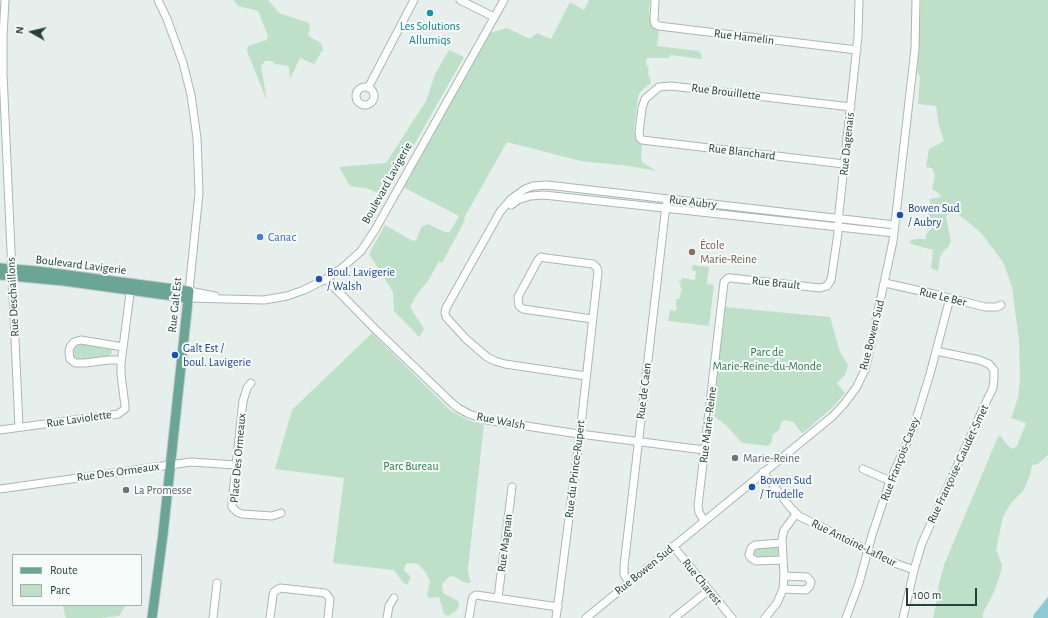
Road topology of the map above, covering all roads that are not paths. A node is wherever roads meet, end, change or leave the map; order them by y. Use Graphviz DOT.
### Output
graph roads {
  1 [pos="5,0"];
  2 [pos="158,0"];
  3 [pos="414,0"];
  4 [pos="460,0"];
  5 [pos="504,0"];
  6 [pos="656,0"];
  7 [pos="859,0"];
  8 [pos="916,0"];
  9 [pos="494,17"];
  10 [pos="857,50"];
  11 [pos="368,88"];
  12 [pos="851,107"];
  13 [pos="640,138"];
  14 [pos="844,164"];
  15 [pos="667,199"];
  16 [pos="666,208"];
  17 [pos="500,212"];
  18 [pos="839,223"];
  19 [pos="895,225"];
  20 [pos="894,233"];
  21 [pos="0,268"];
  22 [pos="11,272"];
  23 [pos="0,276"];
  24 [pos="326,279"];
  25 [pos="726,280"];
  26 [pos="885,283"];
  27 [pos="131,286"];
  28 [pos="827,286"];
  29 [pos="189,294"];
  30 [pos="950,298"];
  31 [pos="1001,305"];
  32 [pos="592,320"];
  33 [pos="123,347"];
  34 [pos="936,352"];
  35 [pos="121,360"];
  36 [pos="586,376"];
  37 [pos="250,383"];
  38 [pos="19,427"];
  39 [pos="0,430"];
  40 [pos="580,434"];
  41 [pos="638,442"];
  42 [pos="704,450"];
  43 [pos="169,465"];
  44 [pos="236,465"];
  45 [pos="863,469"];
  46 [pos="763,472"];
  47 [pos="890,481"];
  48 [pos="512,487"];
  49 [pos="0,489"];
  50 [pos="281,513"];
  51 [pos="796,514"];
  52 [pos="704,521"];
  53 [pos="781,543"];
  54 [pos="673,546"];
  55 [pos="868,551"];
  56 [pos="783,560"];
  57 [pos="914,570"];
  58 [pos="784,576"];
  59 [pos="217,583"];
  60 [pos="629,583"];
  61 [pos="783,589"];
  62 [pos="709,590"];
  63 [pos="394,598"];
  64 [pos="498,598"];
  65 [pos="558,607"];
  66 [pos="152,618"];
  67 [pos="213,618"];
  68 [pos="270,618"];
  69 [pos="328,618"];
  70 [pos="387,618"];
  71 [pos="469,618"];
  72 [pos="556,618"];
  73 [pos="586,618"];
  74 [pos="674,618"];
  75 [pos="732,618"];
  76 [pos="765,618"];
  77 [pos="846,618"];
  78 [pos="903,618"];
  1 -- 22 [label="street, Rue Deschaillons"];
  2 -- 29 [label="street, Rue Galt Est"];
  3 -- 11 [label="street"];
  4 -- 9 [label="street"];
  5 -- 9 [label="street, Boulevard Lavigerie"];
  6 -- 10 [label="street, Rue Hamelin"];
  7 -- 10 [label="street, Rue Dagenais"];
  8 -- 19 [label="street, Rue Bowen Sud"];
  9 -- 24 [label="street, Boulevard Lavigerie"];
  10 -- 12 [label="street, Rue Dagenais"];
  12 -- 13 [label="street, Rue Brouillette"];
  12 -- 14 [label="street, Rue Dagenais"];
  13 -- 14 [label="street, Rue Blanchard"];
  14 -- 18 [label="street, Rue Dagenais"];
  15 -- 16 [label="street, Rue de Caen"];
  15 -- 17 [label="street, Rue Aubry"];
  15 -- 18 [label="street, Rue Aubry"];
  16 -- 17 [label="street, Rue Aubry"];
  16 -- 18 [label="street, Rue Aubry"];
  16 -- 41 [label="street, Rue de Caen"];
  17 -- 36 [label="street, Rue Aubry"];
  18 -- 19 [label="street, Rue Aubry"];
  18 -- 20 [label="street, Rue Aubry"];
  18 -- 28 [label="street, Rue Dagenais"];
  19 -- 20 [label="street, Rue Bowen Sud"];
  20 -- 26 [label="street, Rue Bowen Sud"];
  21 -- 22 [label="main road, Boulevard Lavigerie"];
  22 -- 23 [label="main road, Boulevard Lavigerie"];
  22 -- 27 [label="main road, Boulevard Lavigerie"];
  22 -- 38 [label="street, Rue Deschaillons"];
  24 -- 29 [label="street, Boulevard Lavigerie"];
  24 -- 40 [label="street, Rue Walsh"];
  25 -- 28 [label="street, Rue Brault"];
  25 -- 42 [label="street, Rue Marie-Reine"];
  26 -- 30 [label="street, Rue Le Ber"];
  26 -- 46 [label="street, Rue Bowen Sud"];
  27 -- 29 [label="main road, Boulevard Lavigerie"];
  27 -- 33 [label="street, Rue Laviolette"];
  29 -- 43 [label="main road, Rue Galt Est"];
  30 -- 31 [label="street, Rue Le Ber"];
  30 -- 34 [label="street, Rue François-Casey"];
  32 -- 32 [label="street, Rue du Prince-Rupert"];
  32 -- 36 [label="street, Rue du Prince-Rupert"];
  33 -- 35 [label="street, Rue Laviolette"];
  33 -- 35 [label="street"];
  34 -- 47 [label="street, Rue François-Casey"];
  34 -- 57 [label="street, Rue Françoise-Gaudet-Smet"];
  35 -- 38 [label="street, Rue Laviolette"];
  36 -- 40 [label="street, Rue du Prince-Rupert"];
  37 -- 44 [label="street, Place Des Ormeaux"];
  38 -- 39 [label="street, Rue Laviolette"];
  40 -- 41 [label="street, Rue Walsh"];
  40 -- 65 [label="street, Rue du Prince-Rupert"];
  41 -- 42 [label="street, Rue Walsh"];
  41 -- 60 [label="street, Rue de Caen"];
  42 -- 52 [label="street, Rue Marie-Reine"];
  43 -- 44 [label="street, Rue Des Ormeaux"];
  43 -- 49 [label="street, Rue Des Ormeaux"];
  43 -- 66 [label="main road, Rue Galt Est"];
  44 -- 50 [label="street, Place Des Ormeaux"];
  45 -- 47 [label="street"];
  46 -- 51 [label="street"];
  46 -- 52 [label="street, Rue Bowen Sud"];
  47 -- 55 [label="street, Rue François-Casey"];
  48 -- 64 [label="street, Rue Magnan"];
  51 -- 53 [label="street"];
  51 -- 55 [label="street, Rue Antoine-Lafleur"];
  52 -- 54 [label="street, Rue Bowen Sud"];
  53 -- 56 [label="street"];
  53 -- 56 [label="street"];
  54 -- 60 [label="street, Rue Bowen Sud"];
  54 -- 62 [label="street, Rue Charest"];
  55 -- 57 [label="street, Rue Antoine-Lafleur"];
  55 -- 77 [label="street, Rue François-Casey"];
  56 -- 58 [label="street"];
  57 -- 78 [label="street, Rue Françoise-Gaudet-Smet"];
  58 -- 61 [label="street"];
  58 -- 61 [label="street"];
  59 -- 67 [label="street"];
  60 -- 73 [label="street, Rue Bowen Sud"];
  61 -- 76 [label="street"];
  62 -- 74 [label="street"];
  62 -- 75 [label="street, Rue Charest"];
  63 -- 70 [label="street"];
  64 -- 65 [label="street"];
  64 -- 71 [label="street"];
  65 -- 72 [label="street, Rue du Prince-Rupert"];
  68 -- 69 [label="street"];
}
